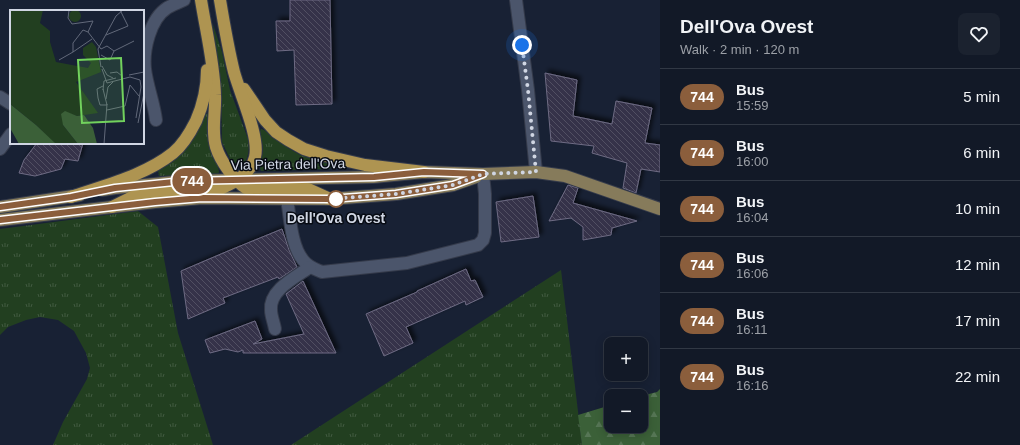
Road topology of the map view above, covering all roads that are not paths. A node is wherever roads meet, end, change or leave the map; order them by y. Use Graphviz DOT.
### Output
graph roads {
  1 [pos="184,0"];
  2 [pos="201,0"];
  3 [pos="220,0"];
  4 [pos="516,0"];
  5 [pos="207,37"];
  6 [pos="235,74"];
  7 [pos="0,97"];
  8 [pos="10,103"];
  9 [pos="156,120"];
  10 [pos="10,135"];
  11 [pos="0,149"];
  12 [pos="424,172"];
  13 [pos="536,172"];
  14 [pos="483,174"];
  15 [pos="236,180"];
  16 [pos="71,197"];
  17 [pos="287,199"];
  18 [pos="330,199"];
  19 [pos="0,207"];
  20 [pos="112,207"];
  21 [pos="660,209"];
  22 [pos="0,220"];
  23 [pos="310,267"];
  24 [pos="275,329"];
  1 -- 9 [label="lane"];
  2 -- 5 [label="highway"];
  3 -- 6 [label="highway"];
  4 -- 13 [label="lane"];
  5 -- 15 [label="highway"];
  5 -- 16 [label="highway"];
  6 -- 12 [label="highway"];
  6 -- 15 [label="highway"];
  7 -- 8 [label="lane"];
  10 -- 11 [label="lane"];
  12 -- 14 [label="main road, Via Pietra dell'Ova"];
  12 -- 15 [label="main road, Via Pietra dell'Ova"];
  13 -- 14 [label="main road, Via Pietra dell'Ova"];
  13 -- 21 [label="main road, Via Pietra dell'Ova"];
  14 -- 18 [label="main road, Via Pietra dell'Ova"];
  14 -- 23 [label="lane"];
  15 -- 16 [label="main road, Via Pietra dell'Ova"];
  15 -- 18 [label="highway"];
  15 -- 20 [label="highway"];
  16 -- 19 [label="main road, Via Pietra dell'Ova"];
  17 -- 18 [label="main road, Via Pietra dell'Ova"];
  17 -- 20 [label="main road, Via Pietra dell'Ova"];
  17 -- 23 [label="lane"];
  20 -- 22 [label="main road, Via Pietra dell'Ova"];
  23 -- 24 [label="lane"];
}
